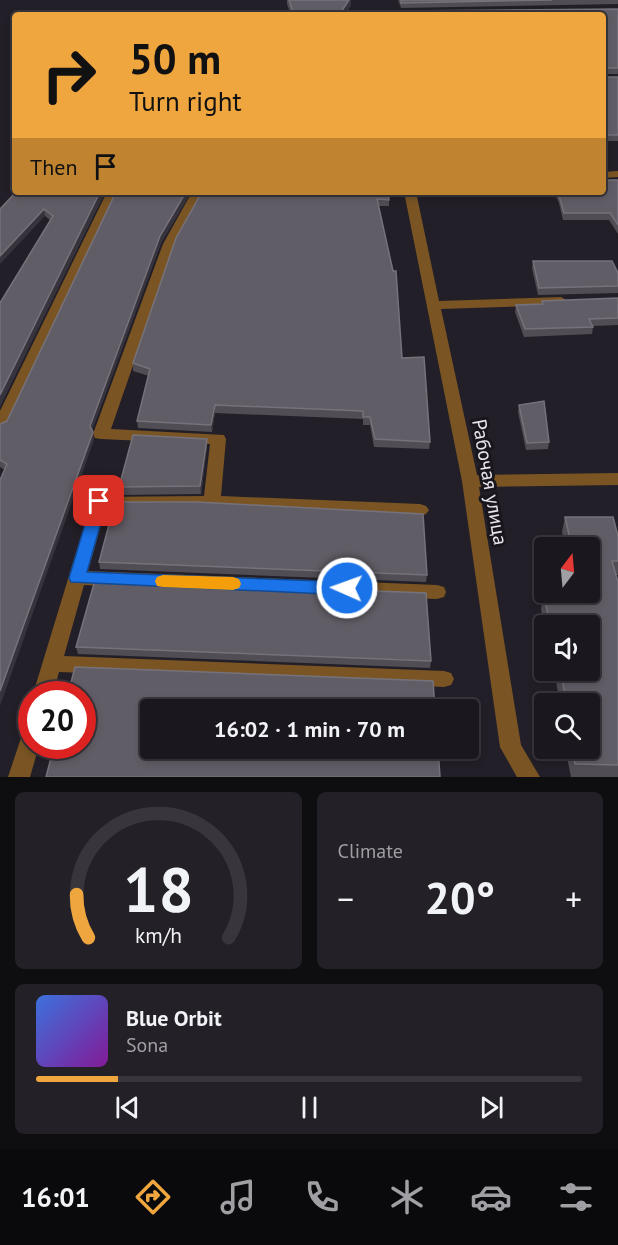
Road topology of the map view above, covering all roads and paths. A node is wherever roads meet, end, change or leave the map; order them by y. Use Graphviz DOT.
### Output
graph roads {
  1 [pos="112,195"];
  2 [pos="196,195"];
  3 [pos="411,195"];
  4 [pos="572,300"];
  5 [pos="433,305"];
  6 [pos="0,427"];
  7 [pos="618,479"];
  8 [pos="471,482"];
  9 [pos="212,502"];
  10 [pos="420,510"];
  11 [pos="77,578"];
  12 [pos="437,592"];
  13 [pos="52,664"];
  14 [pos="444,679"];
  15 [pos="47,681"];
  16 [pos="25,759"];
  17 [pos="19,777"];
  18 [pos="529,777"];
  1 -- 6 [label="street"];
  2 -- 9 [label="street"];
  3 -- 5 [label="street, Рабочая улица"];
  4 -- 5 [label="street"];
  5 -- 8 [label="street, Рабочая улица"];
  7 -- 8 [label="street"];
  8 -- 18 [label="street, Рабочая улица"];
  9 -- 10 [label="street"];
  9 -- 11 [label="street"];
  11 -- 12 [label="street"];
  11 -- 13 [label="street"];
  13 -- 14 [label="street"];
  13 -- 15 [label="street"];
  16 -- 17 [label="street"];
}
